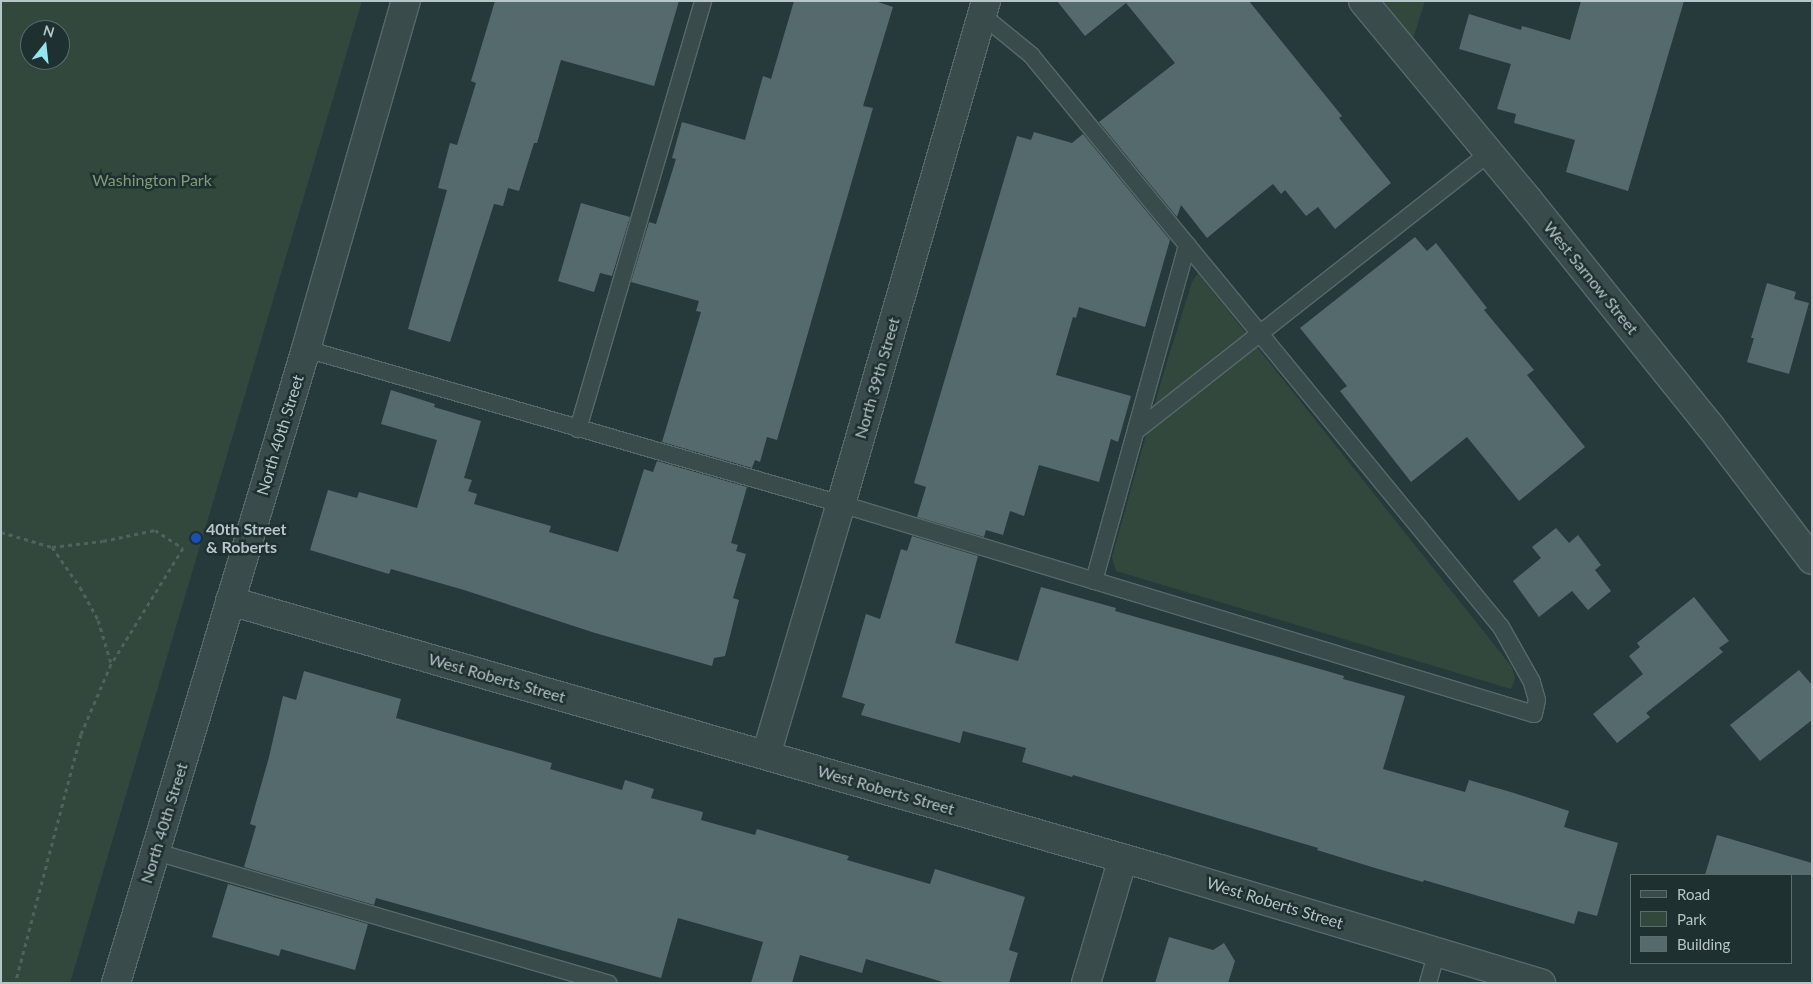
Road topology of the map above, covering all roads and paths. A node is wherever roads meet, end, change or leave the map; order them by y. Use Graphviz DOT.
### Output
graph roads {
  1 [pos="406,1"];
  2 [pos="703,1"];
  3 [pos="1363,1"];
  4 [pos="984,8"];
  5 [pos="1489,153"];
  6 [pos="1187,245"];
  7 [pos="1259,334"];
  8 [pos="306,349"];
  9 [pos="578,428"];
  10 [pos="1136,431"];
  11 [pos="841,504"];
  12 [pos="1,532"];
  13 [pos="52,547"];
  14 [pos="1812,560"];
  15 [pos="1094,581"];
  16 [pos="230,601"];
  17 [pos="111,664"];
  18 [pos="766,755"];
  19 [pos="156,852"];
  20 [pos="1123,858"];
  21 [pos="1437,952"];
  22 [pos="15,983"];
  23 [pos="116,983"];
  24 [pos="608,983"];
  25 [pos="1086,983"];
  26 [pos="1428,983"];
  27 [pos="1541,983"];
  1 -- 8 [label="street, North 40th Street"];
  2 -- 9 [label="lane"];
  3 -- 5 [label="street, West Sarnow Street"];
  4 -- 6 [label="lane"];
  4 -- 11 [label="street, North 39th Street"];
  5 -- 7 [label="lane"];
  5 -- 14 [label="street, West Sarnow Street"];
  6 -- 7 [label="lane"];
  6 -- 10 [label="lane"];
  7 -- 10 [label="lane"];
  7 -- 15 [label="lane"];
  8 -- 9 [label="lane"];
  8 -- 16 [label="street, North 40th Street"];
  9 -- 11 [label="lane"];
  10 -- 15 [label="lane"];
  11 -- 15 [label="lane"];
  11 -- 18 [label="street, North 39th Street"];
  12 -- 13 [label="path"];
  13 -- 17 [label="path"];
  13 -- 17 [label="path"];
  16 -- 18 [label="street, West Roberts Street"];
  16 -- 19 [label="street, North 40th Street"];
  17 -- 22 [label="path"];
  18 -- 20 [label="street, West Roberts Street"];
  19 -- 23 [label="street, North 40th Street"];
  19 -- 24 [label="lane"];
  20 -- 21 [label="street, West Roberts Street"];
  20 -- 25 [label="street"];
  21 -- 26 [label="lane"];
  21 -- 27 [label="street, West Roberts Street"];
}
